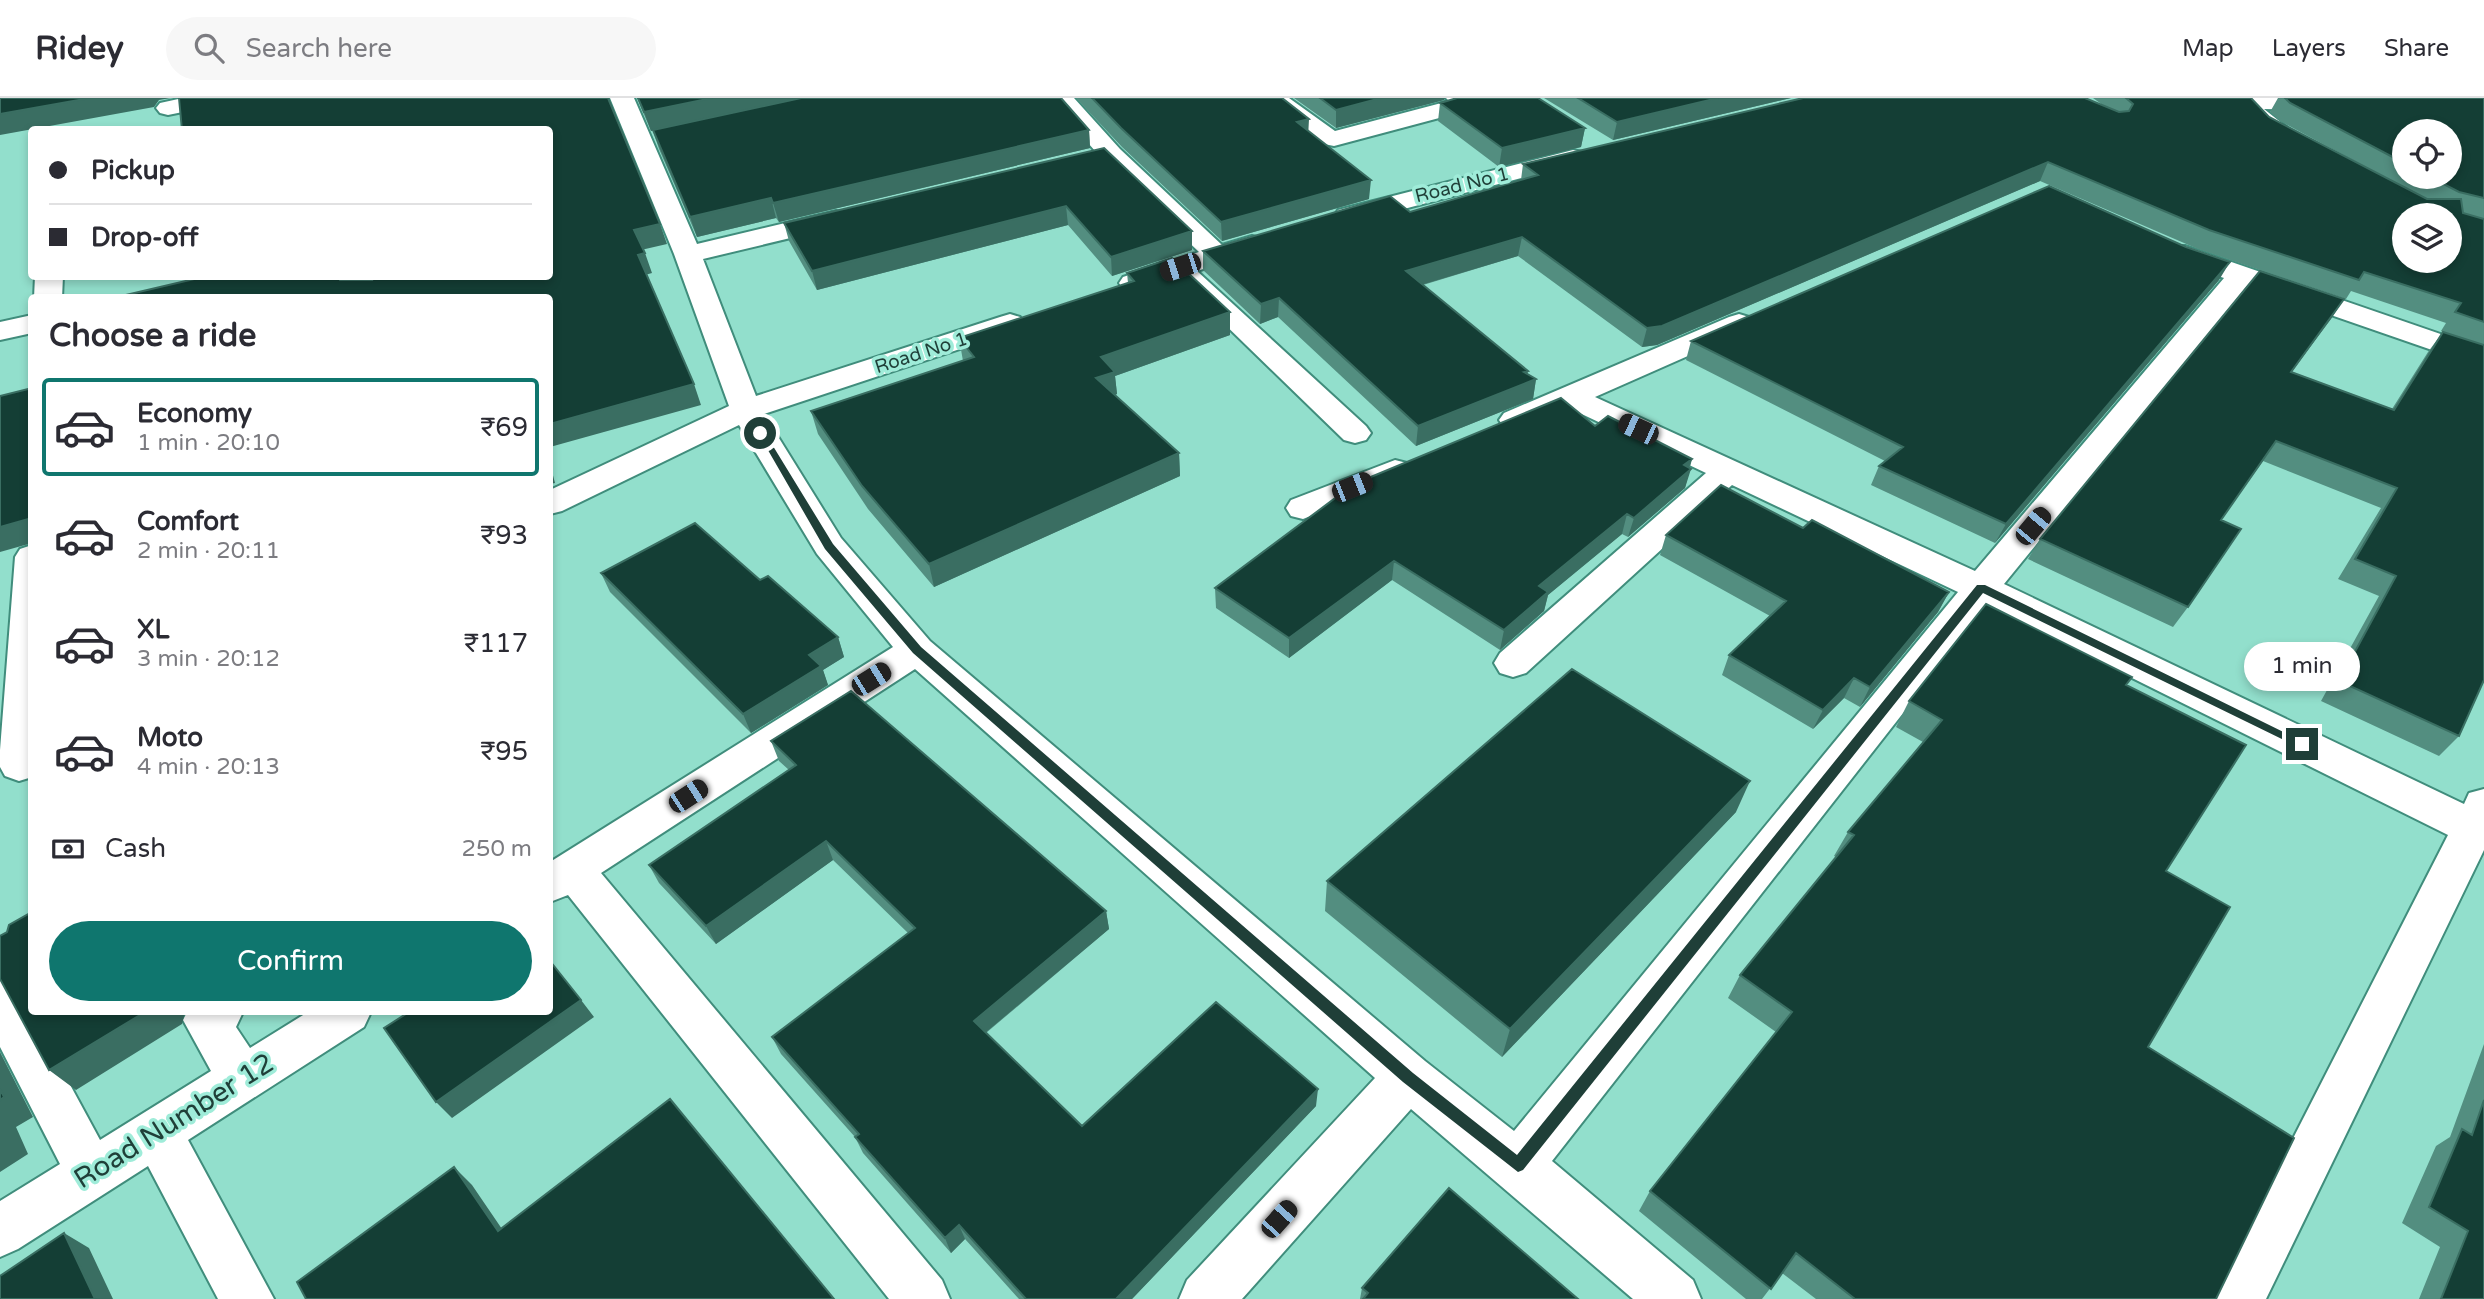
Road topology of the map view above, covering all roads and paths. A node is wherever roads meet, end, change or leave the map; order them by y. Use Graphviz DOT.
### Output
graph roads {
  1 [pos="219,98"];
  2 [pos="622,98"];
  3 [pos="1061,98"];
  4 [pos="1274,98"];
  5 [pos="1458,98"];
  6 [pos="2350,104"];
  7 [pos="168,112"];
  8 [pos="2305,147"];
  9 [pos="1593,152"];
  10 [pos="1111,154"];
  11 [pos="1083,161"];
  12 [pos="865,212"];
  13 [pos="1319,224"];
  14 [pos="1280,236"];
  15 [pos="2151,241"];
  16 [pos="688,254"];
  17 [pos="1216,254"];
  18 [pos="1180,267"];
  19 [pos="2240,277"];
  20 [pos="1115,289"];
  21 [pos="1761,313"];
  22 [pos="1035,315"];
  23 [pos="28,325"];
  24 [pos="0,331"];
  25 [pos="2484,359"];
  26 [pos="1570,397"];
  27 [pos="746,410"];
  28 [pos="1355,433"];
  29 [pos="1482,433"];
  30 [pos="1419,460"];
  31 [pos="1728,471"];
  32 [pos="553,502"];
  33 [pos="1303,508"];
  34 [pos="1981,588"];
  35 [pos="28,613"];
  36 [pos="917,650"];
  37 [pos="1513,663"];
  38 [pos="17,766"];
  39 [pos="2481,822"];
  40 [pos="561,877"];
  41 [pos="0,1000"];
  42 [pos="215,1015"];
  43 [pos="343,1015"];
  44 [pos="1408,1077"];
  45 [pos="242,1078"];
  46 [pos="157,1132"];
  47 [pos="1518,1165"];
  48 [pos="91,1174"];
  49 [pos="0,1231"];
  50 [pos="247,1299"];
  51 [pos="923,1299"];
  52 [pos="1206,1299"];
  53 [pos="1674,1299"];
  54 [pos="2238,1299"];
  1 -- 7 [label="street"];
  2 -- 16 [label="street"];
  3 -- 10 [label="street"];
  4 -- 5 [label="street"];
  6 -- 8 [label="street"];
  9 -- 13 [label="street, Road No 1"];
  10 -- 11 [label="street"];
  10 -- 17 [label="street"];
  12 -- 16 [label="street"];
  14 -- 17 [label="street"];
  15 -- 19 [label="street"];
  16 -- 27 [label="street"];
  17 -- 18 [label="street"];
  18 -- 20 [label="street"];
  18 -- 28 [label="street"];
  19 -- 25 [label="street"];
  19 -- 34 [label="street"];
  21 -- 26 [label="street"];
  22 -- 27 [label="street, Road No 1"];
  23 -- 24 [label="street"];
  26 -- 29 [label="street"];
  26 -- 31 [label="street"];
  27 -- 32 [label="street, Road No 1"];
  27 -- 36 [label="street"];
  30 -- 33 [label="street"];
  31 -- 34 [label="street"];
  31 -- 37 [label="street"];
  34 -- 39 [label="street"];
  34 -- 47 [label="street"];
  35 -- 38 [label="street"];
  36 -- 40 [label="street"];
  36 -- 44 [label="street"];
  39 -- 54 [label="street"];
  40 -- 51 [label="street"];
  41 -- 48 [label="street"];
  42 -- 45 [label="street"];
  43 -- 45 [label="street, Road Number 12"];
  44 -- 47 [label="street"];
  44 -- 52 [label="street"];
  45 -- 46 [label="street, Road Number 12"];
  46 -- 48 [label="street, Road Number 12"];
  46 -- 50 [label="street"];
  47 -- 53 [label="street"];
  48 -- 49 [label="street, Road Number 12"];
}
